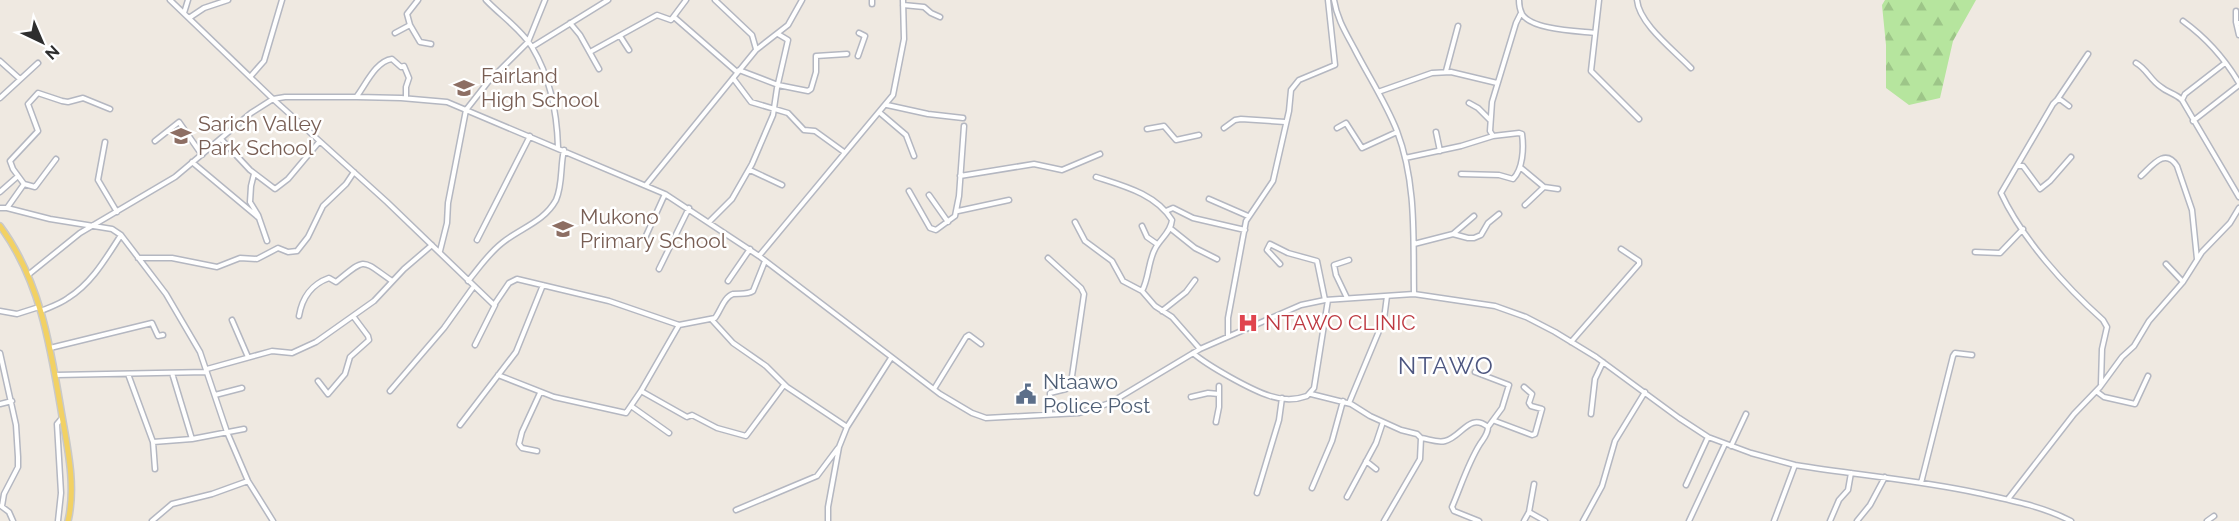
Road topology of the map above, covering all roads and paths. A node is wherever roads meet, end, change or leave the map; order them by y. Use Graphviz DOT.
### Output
graph roads {
  1 [pos="170,0"];
  2 [pos="188,0"];
  3 [pos="228,0"];
  4 [pos="282,0"];
  5 [pos="418,0"];
  6 [pos="486,0"];
  7 [pos="545,0"];
  8 [pos="609,0"];
  9 [pos="686,0"];
  10 [pos="715,0"];
  11 [pos="802,0"];
  12 [pos="1328,0"];
  13 [pos="1334,0"];
  14 [pos="1519,0"];
  15 [pos="1599,0"];
  16 [pos="1637,0"];
  17 [pos="903,2"];
  18 [pos="2235,11"];
  19 [pos="184,13"];
  20 [pos="1521,13"];
  21 [pos="674,17"];
  22 [pos="940,17"];
  23 [pos="189,18"];
  24 [pos="2183,21"];
  25 [pos="570,22"];
  26 [pos="2238,22"];
  27 [pos="410,25"];
  28 [pos="1458,26"];
  29 [pos="395,33"];
  30 [pos="859,33"];
  31 [pos="1595,33"];
  32 [pos="778,34"];
  33 [pos="2239,35"];
  34 [pos="620,36"];
  35 [pos="528,42"];
  36 [pos="431,44"];
  37 [pos="532,47"];
  38 [pos="629,50"];
  39 [pos="756,50"];
  40 [pos="590,52"];
  41 [pos="847,54"];
  42 [pos="2088,54"];
  43 [pos="858,56"];
  44 [pos="0,61"];
  45 [pos="38,63"];
  46 [pos="2136,63"];
  47 [pos="2225,63"];
  48 [pos="1691,68"];
  49 [pos="599,69"];
  50 [pos="738,71"];
  51 [pos="1445,72"];
  52 [pos="250,77"];
  53 [pos="733,78"];
  54 [pos="20,79"];
  55 [pos="1497,83"];
  56 [pos="2239,84"];
  57 [pos="778,85"];
  58 [pos="1378,92"];
  59 [pos="357,97"];
  60 [pos="0,98"];
  61 [pos="406,98"];
  62 [pos="273,99"];
  63 [pos="2057,100"];
  64 [pos="2182,100"];
  65 [pos="1469,103"];
  66 [pos="886,105"];
  67 [pos="2068,106"];
  68 [pos="110,109"];
  69 [pos="466,110"];
  70 [pos="774,111"];
  71 [pos="879,112"];
  72 [pos="963,118"];
  73 [pos="1639,119"];
  74 [pos="1491,121"];
  75 [pos="2193,121"];
  76 [pos="1286,122"];
  77 [pos="963,126"];
  78 [pos="1224,128"];
  79 [pos="1337,128"];
  80 [pos="1147,129"];
  81 [pos="1397,132"];
  82 [pos="1436,132"];
  83 [pos="1199,135"];
  84 [pos="530,136"];
  85 [pos="1493,136"];
  86 [pos="221,139"];
  87 [pos="155,141"];
  88 [pos="105,142"];
  89 [pos="319,142"];
  90 [pos="558,147"];
  91 [pos="564,150"];
  92 [pos="1440,151"];
  93 [pos="844,152"];
  94 [pos="202,154"];
  95 [pos="1100,154"];
  96 [pos="914,156"];
  97 [pos="2071,157"];
  98 [pos="1405,158"];
  99 [pos="56,159"];
  100 [pos="192,162"];
  101 [pos="2018,166"];
  102 [pos="1520,167"];
  103 [pos="750,170"];
  104 [pos="354,172"];
  105 [pos="254,174"];
  106 [pos="1461,174"];
  107 [pos="18,176"];
  108 [pos="960,176"];
  109 [pos="2141,176"];
  110 [pos="1096,177"];
  111 [pos="24,184"];
  112 [pos="646,185"];
  113 [pos="782,185"];
  114 [pos="1544,188"];
  115 [pos="1558,189"];
  116 [pos="909,191"];
  117 [pos="0,192"];
  118 [pos="665,194"];
  119 [pos="929,195"];
  120 [pos="2239,197"];
  121 [pos="1209,199"];
  122 [pos="1009,200"];
  123 [pos="1525,205"];
  124 [pos="0,208"];
  125 [pos="7,208"];
  126 [pos="689,208"];
  127 [pos="2239,208"];
  128 [pos="958,211"];
  129 [pos="1166,211"];
  130 [pos="117,212"];
  131 [pos="1499,214"];
  132 [pos="1248,216"];
  133 [pos="1474,216"];
  134 [pos="259,218"];
  135 [pos="709,222"];
  136 [pos="948,222"];
  137 [pos="1075,222"];
  138 [pos="0,226"];
  139 [pos="1142,226"];
  140 [pos="90,227"];
  141 [pos="1170,228"];
  142 [pos="2023,229"];
  143 [pos="1245,230"];
  144 [pos="1453,234"];
  145 [pos="121,235"];
  146 [pos="645,238"];
  147 [pos="477,240"];
  148 [pos="267,241"];
  149 [pos="432,244"];
  150 [pos="1157,244"];
  151 [pos="1414,244"];
  152 [pos="750,249"];
  153 [pos="1621,249"];
  154 [pos="440,252"];
  155 [pos="1975,252"];
  156 [pos="759,256"];
  157 [pos="137,258"];
  158 [pos="1048,258"];
  159 [pos="1217,259"];
  160 [pos="1349,260"];
  161 [pos="2197,260"];
  162 [pos="765,261"];
  163 [pos="1280,264"];
  164 [pos="2166,264"];
  165 [pos="659,270"];
  166 [pos="28,275"];
  167 [pos="1195,280"];
  168 [pos="392,281"];
  169 [pos="468,281"];
  170 [pos="728,281"];
  171 [pos="2183,282"];
  172 [pos="543,285"];
  173 [pos="474,286"];
  174 [pos="1142,291"];
  175 [pos="1414,294"];
  176 [pos="1387,296"];
  177 [pos="1347,298"];
  178 [pos="1327,300"];
  179 [pos="495,305"];
  180 [pos="40,309"];
  181 [pos="0,311"];
  182 [pos="1162,311"];
  183 [pos="353,315"];
  184 [pos="299,316"];
  185 [pos="232,320"];
  186 [pos="712,320"];
  187 [pos="679,325"];
  188 [pos="163,335"];
  189 [pos="1228,336"];
  190 [pos="1571,342"];
  191 [pos="981,344"];
  192 [pos="475,345"];
  193 [pos="50,348"];
  194 [pos="1200,350"];
  195 [pos="0,353"];
  196 [pos="1193,353"];
  197 [pos="1972,355"];
  198 [pos="248,357"];
  199 [pos="891,358"];
  200 [pos="1603,362"];
  201 [pos="207,371"];
  202 [pos="1475,372"];
  203 [pos="172,373"];
  204 [pos="128,374"];
  205 [pos="56,375"];
  206 [pos="498,375"];
  207 [pos="2148,376"];
  208 [pos="318,381"];
  209 [pos="784,385"];
  210 [pos="2101,385"];
  211 [pos="1219,386"];
  212 [pos="1524,387"];
  213 [pos="242,388"];
  214 [pos="934,389"];
  215 [pos="390,391"];
  216 [pos="641,391"];
  217 [pos="1645,392"];
  218 [pos="2096,392"];
  219 [pos="540,393"];
  220 [pos="1219,394"];
  221 [pos="1311,394"];
  222 [pos="215,395"];
  223 [pos="1191,397"];
  224 [pos="1282,398"];
  225 [pos="12,401"];
  226 [pos="1343,401"];
  227 [pos="1349,403"];
  228 [pos="0,404"];
  229 [pos="631,406"];
  230 [pos="1050,414"];
  231 [pos="1591,414"];
  232 [pos="1746,414"];
  233 [pos="62,418"];
  234 [pos="1495,421"];
  235 [pos="1216,422"];
  236 [pos="1383,422"];
  237 [pos="460,425"];
  238 [pos="847,427"];
  239 [pos="1488,427"];
  240 [pos="244,429"];
  241 [pos="227,432"];
  242 [pos="669,433"];
  243 [pos="1708,436"];
  244 [pos="1421,438"];
  245 [pos="192,439"];
  246 [pos="153,442"];
  247 [pos="1725,444"];
  248 [pos="1731,446"];
  249 [pos="839,447"];
  250 [pos="537,451"];
  251 [pos="1366,461"];
  252 [pos="1795,465"];
  253 [pos="1376,469"];
  254 [pos="155,470"];
  255 [pos="1851,473"];
  256 [pos="1886,477"];
  257 [pos="248,481"];
  258 [pos="1921,483"];
  259 [pos="1534,484"];
  260 [pos="1686,485"];
  261 [pos="1312,488"];
  262 [pos="1257,493"];
  263 [pos="1347,497"];
  264 [pos="2008,499"];
  265 [pos="1,506"];
  266 [pos="736,510"];
  267 [pos="1529,512"];
  268 [pos="2214,516"];
  269 [pos="13,521"];
  270 [pos="58,521"];
  271 [pos="68,521"];
  272 [pos="152,521"];
  273 [pos="273,521"];
  274 [pos="828,521"];
  275 [pos="1384,521"];
  276 [pos="1479,521"];
  277 [pos="1524,521"];
  278 [pos="1548,521"];
  279 [pos="1583,521"];
  280 [pos="1689,521"];
  281 [pos="1774,521"];
  282 [pos="1830,521"];
  283 [pos="1857,521"];
  284 [pos="2071,521"];
  285 [pos="2207,521"];
  1 -- 19 [label="street"];
  2 -- 19 [label="street"];
  3 -- 23 [label="street"];
  4 -- 52 [label="street"];
  5 -- 27 [label="street"];
  6 -- 35 [label="street"];
  7 -- 35 [label="street"];
  8 -- 25 [label="street"];
  9 -- 21 [label="street"];
  10 -- 39 [label="street"];
  11 -- 32 [label="street"];
  12 -- 76 [label="street"];
  13 -- 58 [label="street"];
  14 -- 20 [label="street"];
  15 -- 31 [label="street"];
  16 -- 48 [label="street"];
  17 -- 22 [label="street"];
  17 -- 66 [label="street"];
  18 -- 26 [label="street"];
  19 -- 23 [label="street"];
  20 -- 31 [label="street"];
  20 -- 55 [label="street"];
  21 -- 34 [label="street"];
  21 -- 50 [label="street"];
  23 -- 52 [label="street"];
  24 -- 47 [label="street"];
  25 -- 37 [label="street"];
  25 -- 40 [label="street"];
  26 -- 33 [label="street"];
  27 -- 29 [label="street"];
  27 -- 36 [label="street"];
  28 -- 51 [label="street"];
  30 -- 43 [label="street"];
  31 -- 73 [label="street"];
  32 -- 39 [label="street"];
  32 -- 57 [label="street"];
  34 -- 38 [label="street"];
  34 -- 40 [label="street"];
  35 -- 37 [label="street"];
  35 -- 69 [label="street"];
  37 -- 90 [label="street"];
  39 -- 50 [label="street"];
  40 -- 49 [label="street"];
  41 -- 57 [label="street"];
  42 -- 63 [label="street"];
  44 -- 54 [label="street"];
  45 -- 54 [label="street"];
  46 -- 64 [label="street"];
  47 -- 56 [label="street"];
  47 -- 64 [label="street"];
  50 -- 53 [label="street"];
  50 -- 57 [label="street"];
  51 -- 55 [label="street"];
  51 -- 58 [label="street"];
  52 -- 62 [label="street"];
  53 -- 70 [label="street"];
  53 -- 112 [label="street"];
  54 -- 60 [label="street"];
  55 -- 74 [label="street"];
  56 -- 75 [label="street"];
  57 -- 70 [label="street"];
  58 -- 81 [label="street"];
  59 -- 61 [label="street"];
  59 -- 61 [label="street"];
  59 -- 62 [label="street"];
  61 -- 69 [label="street"];
  62 -- 86 [label="street"];
  62 -- 89 [label="street"];
  63 -- 67 [label="street"];
  63 -- 101 [label="street"];
  64 -- 75 [label="street"];
  65 -- 74 [label="street"];
  66 -- 71 [label="street"];
  66 -- 72 [label="street"];
  68 -- 107 [label="street"];
  69 -- 84 [label="street"];
  69 -- 154 [label="street"];
  70 -- 93 [label="street"];
  70 -- 103 [label="street"];
  71 -- 93 [label="street"];
  71 -- 96 [label="street"];
  74 -- 85 [label="street"];
  75 -- 120 [label="street"];
  76 -- 78 [label="street"];
  76 -- 132 [label="street"];
  77 -- 108 [label="street"];
  79 -- 81 [label="street"];
  80 -- 83 [label="street"];
  81 -- 98 [label="street"];
  82 -- 92 [label="street"];
  84 -- 90 [label="street"];
  84 -- 147 [label="street"];
  85 -- 92 [label="street"];
  85 -- 102 [label="street"];
  86 -- 94 [label="street"];
  86 -- 105 [label="street"];
  87 -- 94 [label="street"];
  88 -- 130 [label="street"];
  89 -- 104 [label="street"];
  89 -- 105 [label="street"];
  90 -- 91 [label="street"];
  91 -- 112 [label="street"];
  91 -- 169 [label="street"];
  92 -- 98 [label="street"];
  93 -- 156 [label="street"];
  94 -- 100 [label="street"];
  95 -- 108 [label="street"];
  97 -- 101 [label="street"];
  98 -- 151 [label="street"];
  99 -- 111 [label="street"];
  100 -- 130 [label="street"];
  100 -- 134 [label="street"];
  101 -- 142 [label="street"];
  102 -- 106 [label="street"];
  102 -- 114 [label="street"];
  103 -- 113 [label="street"];
  103 -- 135 [label="street"];
  104 -- 149 [label="street"];
  104 -- 157 [label="street"];
  105 -- 134 [label="street"];
  107 -- 111 [label="street"];
  107 -- 117 [label="street"];
  108 -- 128 [label="street"];
  109 -- 161 [label="street"];
  110 -- 129 [label="street"];
  111 -- 125 [label="street"];
  112 -- 118 [label="street"];
  114 -- 115 [label="street"];
  114 -- 123 [label="street"];
  116 -- 136 [label="street"];
  118 -- 126 [label="street"];
  118 -- 146 [label="street"];
  119 -- 136 [label="street"];
  121 -- 132 [label="street"];
  122 -- 128 [label="street"];
  124 -- 125 [label="street"];
  125 -- 140 [label="street"];
  126 -- 135 [label="street"];
  126 -- 165 [label="street"];
  127 -- 161 [label="street"];
  128 -- 136 [label="street"];
  129 -- 141 [label="street"];
  129 -- 143 [label="street"];
  130 -- 140 [label="street"];
  131 -- 144 [label="street"];
  132 -- 143 [label="street"];
  133 -- 144 [label="street"];
  134 -- 148 [label="street"];
  135 -- 152 [label="street"];
  137 -- 174 [label="street"];
  138 -- 166 [label="main road"];
  139 -- 150 [label="street"];
  140 -- 145 [label="street"];
  140 -- 166 [label="street"];
  141 -- 150 [label="street"];
  141 -- 159 [label="street"];
  142 -- 155 [label="street"];
  142 -- 210 [label="street"];
  143 -- 189 [label="street"];
  144 -- 151 [label="street"];
  145 -- 157 [label="street"];
  145 -- 180 [label="street"];
  149 -- 154 [label="street"];
  149 -- 168 [label="street"];
  150 -- 174 [label="street"];
  151 -- 175 [label="street"];
  152 -- 156 [label="street"];
  152 -- 170 [label="street"];
  153 -- 190 [label="street"];
  154 -- 169 [label="street"];
  156 -- 162 [label="street"];
  157 -- 201 [label="street"];
  158 -- 230 [label="street"];
  160 -- 177 [label="street"];
  161 -- 171 [label="street"];
  162 -- 186 [label="street"];
  162 -- 199 [label="street"];
  163 -- 178 [label="street"];
  164 -- 171 [label="street"];
  166 -- 180 [label="main road"];
  167 -- 182 [label="street"];
  168 -- 183 [label="street"];
  168 -- 184 [label="street"];
  169 -- 173 [label="street"];
  171 -- 210 [label="street"];
  172 -- 179 [label="street"];
  172 -- 187 [label="street"];
  172 -- 206 [label="street"];
  173 -- 179 [label="street"];
  173 -- 215 [label="street"];
  174 -- 182 [label="street"];
  175 -- 176 [label="street"];
  175 -- 190 [label="street"];
  176 -- 177 [label="street"];
  176 -- 227 [label="street"];
  177 -- 178 [label="street"];
  178 -- 189 [label="street"];
  178 -- 221 [label="street"];
  179 -- 192 [label="street"];
  180 -- 181 [label="street"];
  180 -- 193 [label="main road"];
  182 -- 194 [label="street"];
  183 -- 198 [label="street"];
  183 -- 208 [label="street"];
  185 -- 198 [label="street"];
  186 -- 187 [label="street"];
  186 -- 209 [label="street"];
  187 -- 216 [label="street"];
  188 -- 193 [label="street"];
  189 -- 194 [label="street"];
  190 -- 200 [label="street"];
  191 -- 214 [label="street"];
  193 -- 205 [label="main road"];
  194 -- 196 [label="street"];
  195 -- 225 [label="street"];
  196 -- 224 [label="street"];
  196 -- 230 [label="street"];
  197 -- 258 [label="street"];
  198 -- 201 [label="street"];
  199 -- 214 [label="street"];
  199 -- 238 [label="street"];
  200 -- 217 [label="street"];
  200 -- 231 [label="street"];
  201 -- 203 [label="street"];
  201 -- 222 [label="street"];
  202 -- 234 [label="street"];
  203 -- 204 [label="street"];
  203 -- 245 [label="street"];
  204 -- 205 [label="street"];
  204 -- 246 [label="street"];
  205 -- 233 [label="main road"];
  206 -- 219 [label="street"];
  206 -- 237 [label="street"];
  207 -- 218 [label="street"];
  209 -- 216 [label="street"];
  209 -- 238 [label="street"];
  210 -- 218 [label="street"];
  211 -- 220 [label="street"];
  212 -- 234 [label="street"];
  213 -- 222 [label="street"];
  214 -- 230 [label="street"];
  216 -- 229 [label="street"];
  217 -- 243 [label="street"];
  217 -- 279 [label="street"];
  218 -- 264 [label="street"];
  219 -- 229 [label="street"];
  219 -- 250 [label="street"];
  220 -- 223 [label="street"];
  220 -- 235 [label="street"];
  221 -- 224 [label="street"];
  221 -- 226 [label="street"];
  222 -- 241 [label="street"];
  224 -- 262 [label="street"];
  225 -- 228 [label="street"];
  225 -- 265 [label="street"];
  226 -- 227 [label="street"];
  226 -- 261 [label="street"];
  227 -- 236 [label="street"];
  229 -- 242 [label="street"];
  232 -- 248 [label="street"];
  233 -- 270 [label="street"];
  233 -- 271 [label="main road"];
  234 -- 239 [label="street"];
  236 -- 244 [label="street"];
  236 -- 251 [label="street"];
  238 -- 249 [label="street"];
  239 -- 244 [label="street"];
  239 -- 276 [label="street"];
  240 -- 241 [label="street"];
  241 -- 245 [label="street"];
  241 -- 257 [label="street"];
  243 -- 247 [label="street"];
  243 -- 260 [label="street"];
  244 -- 275 [label="street"];
  245 -- 246 [label="street"];
  246 -- 254 [label="street"];
  247 -- 248 [label="street"];
  247 -- 280 [label="street"];
  248 -- 252 [label="street"];
  249 -- 266 [label="street"];
  249 -- 274 [label="street"];
  251 -- 253 [label="street"];
  251 -- 263 [label="street"];
  252 -- 255 [label="street"];
  252 -- 281 [label="street"];
  255 -- 256 [label="street"];
  255 -- 282 [label="street"];
  256 -- 258 [label="street"];
  256 -- 283 [label="street"];
  257 -- 272 [label="street"];
  257 -- 273 [label="street"];
  258 -- 264 [label="street"];
  259 -- 267 [label="street"];
  264 -- 284 [label="street"];
  265 -- 269 [label="street"];
  267 -- 277 [label="street"];
  267 -- 278 [label="street"];
  268 -- 285 [label="street"];
}
